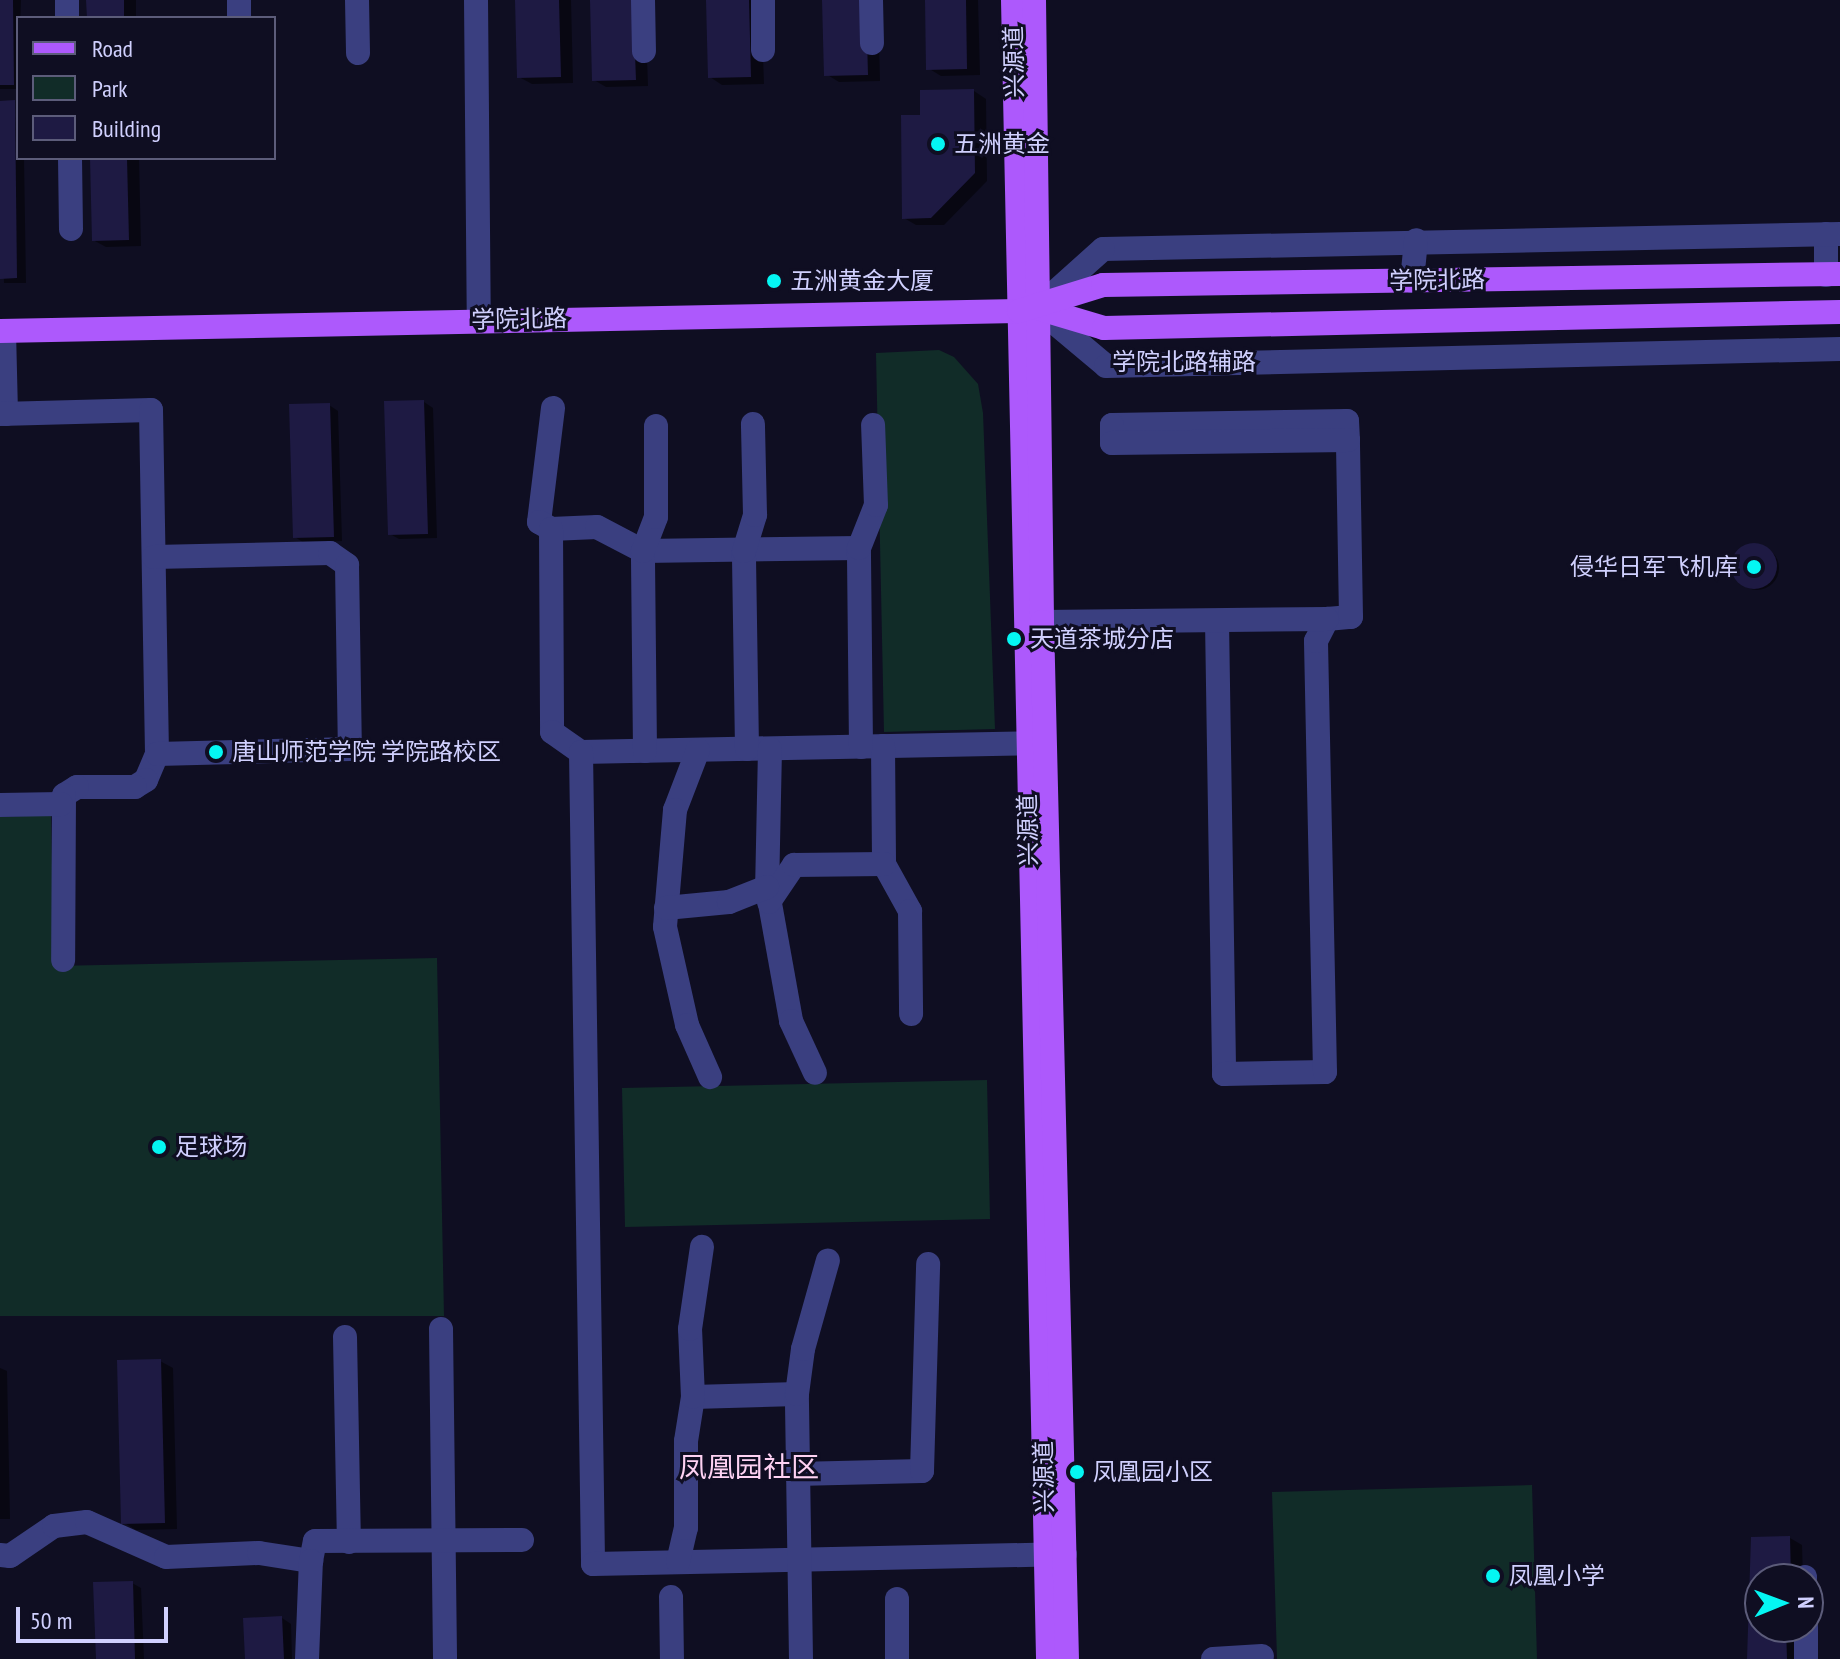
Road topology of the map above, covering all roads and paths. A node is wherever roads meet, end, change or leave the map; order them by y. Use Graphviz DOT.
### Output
graph roads {
  1 [pos="357,0"];
  2 [pos="476,0"];
  3 [pos="643,0"];
  4 [pos="763,0"];
  5 [pos="871,0"];
  6 [pos="1013,0"];
  7 [pos="1034,0"];
  8 [pos="872,43"];
  9 [pos="763,50"];
  10 [pos="644,51"];
  11 [pos="358,53"];
  12 [pos="70,160"];
  13 [pos="71,229"];
  14 [pos="1833,234"];
  15 [pos="1416,240"];
  16 [pos="1833,274"];
  17 [pos="1412,281"];
  18 [pos="1028,310"];
  19 [pos="1833,312"];
  20 [pos="479,320"];
  21 [pos="1412,321"];
  22 [pos="2,331"];
  23 [pos="1834,349"];
  24 [pos="1411,357"];
  25 [pos="553,408"];
  26 [pos="3,414"];
  27 [pos="753,424"];
  28 [pos="873,425"];
  29 [pos="656,426"];
  30 [pos="1348,440"];
  31 [pos="551,529"];
  32 [pos="859,548"];
  33 [pos="643,551"];
  34 [pos="744,551"];
  35 [pos="154,557"];
  36 [pos="1327,619"];
  37 [pos="1217,621"];
  38 [pos="1042,622"];
  39 [pos="1035,744"];
  40 [pos="872,747"];
  41 [pos="758,749"];
  42 [pos="698,750"];
  43 [pos="645,751"];
  44 [pos="581,752"];
  45 [pos="156,761"];
  46 [pos="61,804"];
  47 [pos="0,805"];
  48 [pos="884,864"];
  49 [pos="768,894"];
  50 [pos="666,908"];
  51 [pos="63,960"];
  52 [pos="911,1014"];
  53 [pos="815,1073"];
  54 [pos="710,1077"];
  55 [pos="702,1247"];
  56 [pos="828,1260"];
  57 [pos="928,1264"];
  58 [pos="441,1329"];
  59 [pos="345,1337"];
  60 [pos="797,1394"];
  61 [pos="693,1397"];
  62 [pos="796,1474"];
  63 [pos="522,1540"];
  64 [pos="444,1541"];
  65 [pos="349,1542"];
  66 [pos="1056,1554"];
  67 [pos="0,1555"];
  68 [pos="798,1558"];
  69 [pos="311,1561"];
  70 [pos="678,1562"];
  71 [pos="671,1597"];
  72 [pos="897,1599"];
  73 [pos="1262,1656"];
  74 [pos="307,1659"];
  75 [pos="445,1659"];
  76 [pos="672,1659"];
  77 [pos="801,1659"];
  78 [pos="897,1659"];
  79 [pos="1048,1659"];
  80 [pos="1067,1659"];
  81 [pos="1213,1659"];
  1 -- 11 [label="street"];
  2 -- 20 [label="street"];
  3 -- 10 [label="street"];
  4 -- 9 [label="street"];
  5 -- 8 [label="street"];
  6 -- 18 [label="main road, 兴源道"];
  7 -- 18 [label="main road, 兴源道"];
  12 -- 13 [label="street"];
  14 -- 15 [label="street"];
  14 -- 16 [label="street"];
  15 -- 17 [label="street"];
  15 -- 18 [label="street"];
  16 -- 17 [label="main road, 学院北路"];
  16 -- 19 [label="main road"];
  17 -- 18 [label="main road, 学院北路"];
  18 -- 20 [label="main road, 学院北路"];
  18 -- 21 [label="main road, 学院北路"];
  18 -- 24 [label="street, 学院北路辅路"];
  18 -- 38 [label="main road, 兴源道"];
  18 -- 39 [label="main road, 兴源道"];
  19 -- 21 [label="main road, 学院北路"];
  19 -- 23 [label="street"];
  20 -- 22 [label="main road, 学院北路"];
  21 -- 24 [label="street"];
  22 -- 26 [label="street"];
  23 -- 24 [label="street, 学院北路辅路"];
  25 -- 31 [label="street"];
  26 -- 35 [label="street"];
  27 -- 34 [label="street"];
  28 -- 32 [label="street"];
  29 -- 33 [label="street"];
  30 -- 30 [label="street"];
  30 -- 36 [label="street"];
  31 -- 33 [label="street"];
  31 -- 44 [label="street"];
  32 -- 34 [label="street"];
  32 -- 40 [label="street"];
  33 -- 34 [label="street"];
  33 -- 43 [label="street"];
  34 -- 41 [label="street"];
  35 -- 45 [label="street"];
  35 -- 45 [label="street"];
  36 -- 37 [label="street"];
  36 -- 37 [label="street"];
  37 -- 38 [label="street"];
  38 -- 39 [label="main road, 兴源道"];
  39 -- 40 [label="street"];
  39 -- 66 [label="main road, 兴源道"];
  40 -- 41 [label="street"];
  40 -- 48 [label="street"];
  41 -- 42 [label="street"];
  41 -- 49 [label="street"];
  42 -- 43 [label="street"];
  42 -- 50 [label="street"];
  43 -- 44 [label="street"];
  44 -- 70 [label="street"];
  45 -- 46 [label="street"];
  46 -- 47 [label="street"];
  46 -- 51 [label="street"];
  48 -- 49 [label="street"];
  48 -- 52 [label="street"];
  49 -- 50 [label="street"];
  49 -- 53 [label="street"];
  50 -- 54 [label="street"];
  55 -- 61 [label="street"];
  56 -- 60 [label="street"];
  57 -- 62 [label="street"];
  58 -- 64 [label="street"];
  59 -- 65 [label="street"];
  60 -- 61 [label="street"];
  60 -- 62 [label="street"];
  61 -- 70 [label="street"];
  62 -- 68 [label="street"];
  63 -- 64 [label="street"];
  64 -- 65 [label="street"];
  64 -- 75 [label="street"];
  65 -- 69 [label="street"];
  66 -- 68 [label="street"];
  66 -- 79 [label="main road, 兴源道"];
  66 -- 80 [label="main road, 兴源道"];
  67 -- 69 [label="street"];
  68 -- 70 [label="street"];
  68 -- 77 [label="street"];
  69 -- 74 [label="street"];
  71 -- 76 [label="street"];
  72 -- 78 [label="street"];
  73 -- 81 [label="street"];
}
